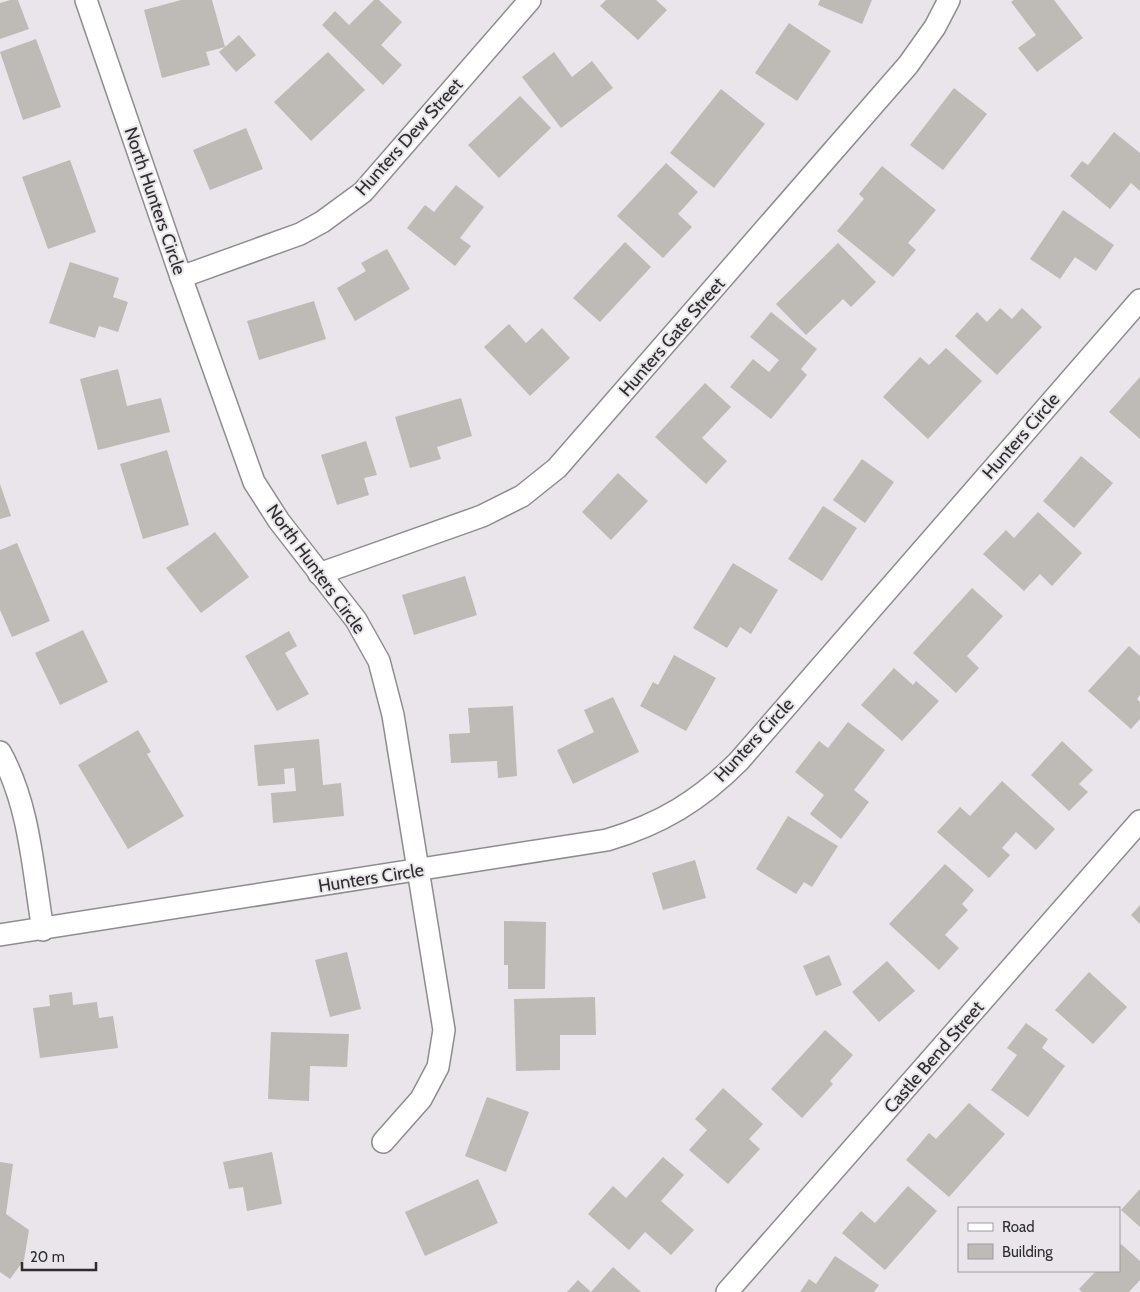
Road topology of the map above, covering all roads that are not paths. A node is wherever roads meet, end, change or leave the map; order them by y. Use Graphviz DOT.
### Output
graph roads {
  1 [pos="86,0"];
  2 [pos="530,0"];
  3 [pos="949,0"];
  4 [pos="181,277"];
  5 [pos="1140,300"];
  6 [pos="319,574"];
  7 [pos="0,752"];
  8 [pos="1140,821"];
  9 [pos="418,871"];
  10 [pos="43,930"];
  11 [pos="0,936"];
  12 [pos="383,1142"];
  13 [pos="727,1292"];
  1 -- 4 [label="street, North Hunters Circle"];
  2 -- 4 [label="street, Hunters Dew Street"];
  3 -- 6 [label="street, Hunters Gate Street"];
  4 -- 6 [label="street, North Hunters Circle"];
  5 -- 9 [label="street, Hunters Circle"];
  6 -- 9 [label="street, North Hunters Circle"];
  7 -- 10 [label="street"];
  8 -- 13 [label="street, Castle Bend Street"];
  9 -- 10 [label="street, Hunters Circle"];
  9 -- 12 [label="street, North Hunters Circle"];
  10 -- 11 [label="street, Hunters Circle"];
}
